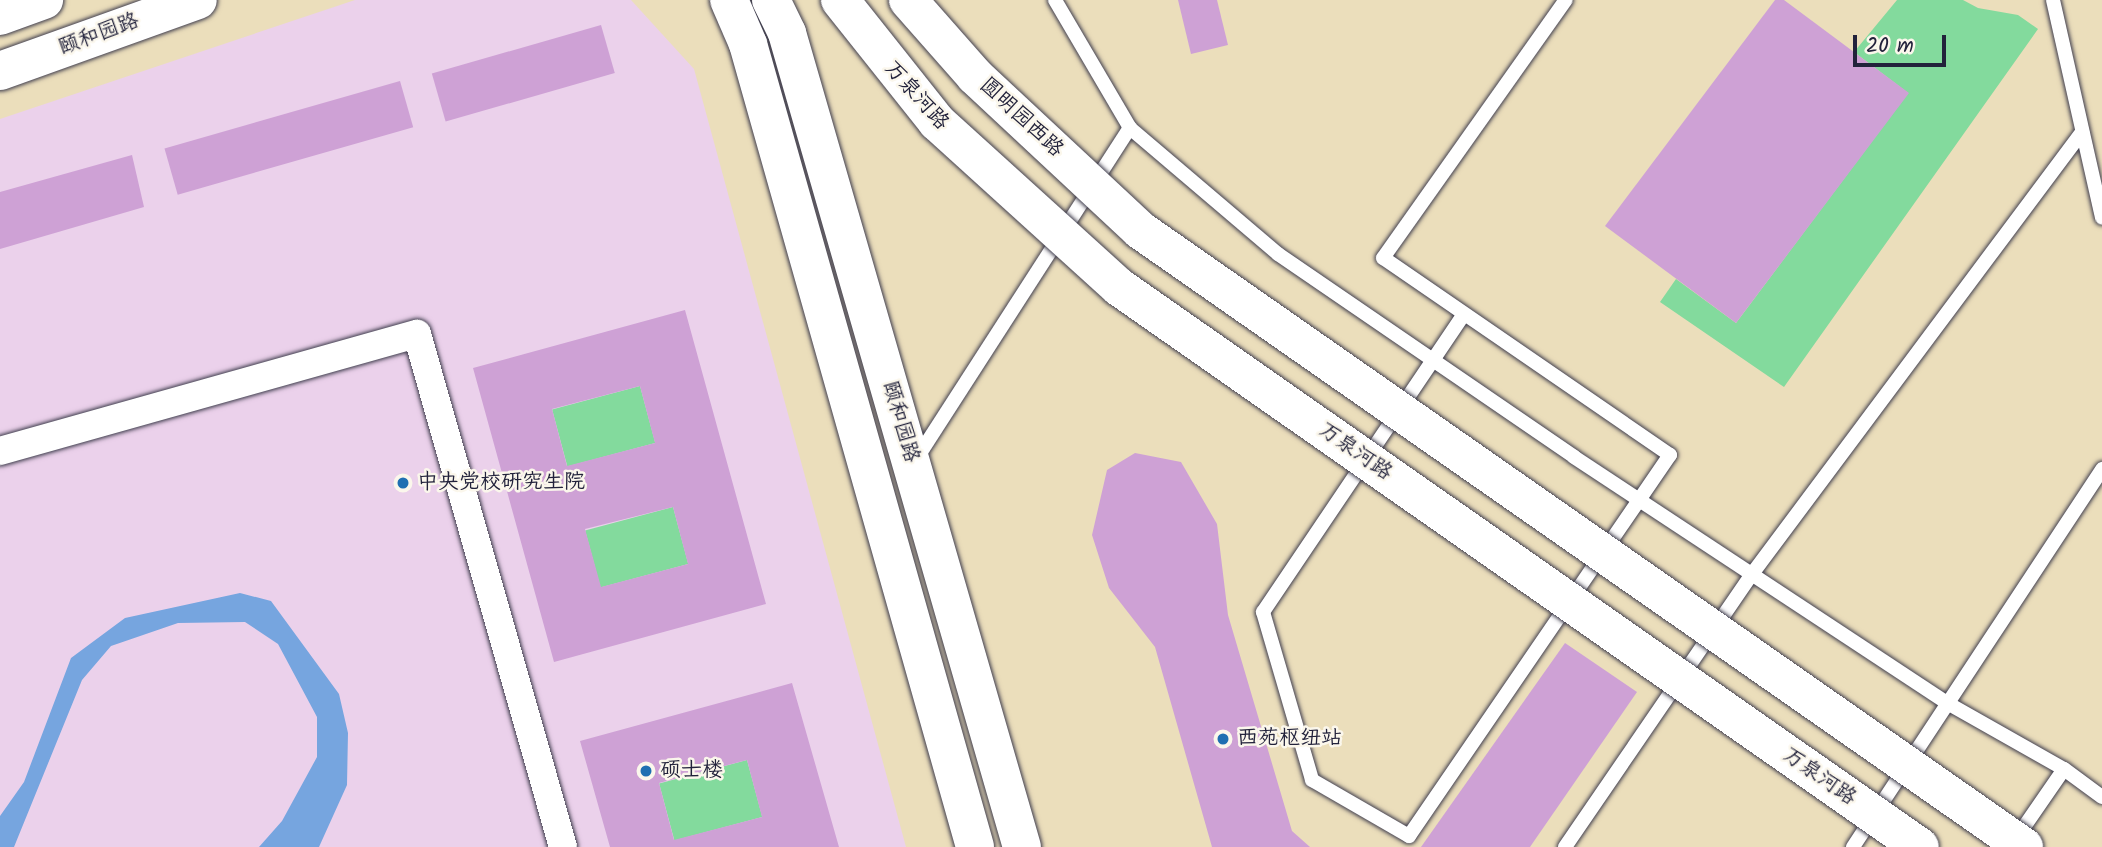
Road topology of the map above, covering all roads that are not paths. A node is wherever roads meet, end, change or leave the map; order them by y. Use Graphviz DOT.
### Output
graph roads {
  1 [pos="44,0"];
  2 [pos="198,0"];
  3 [pos="729,0"];
  4 [pos="771,0"];
  5 [pos="840,0"];
  6 [pos="908,0"];
  7 [pos="1055,0"];
  8 [pos="1566,0"];
  9 [pos="2053,0"];
  10 [pos="0,16"];
  11 [pos="0,71"];
  12 [pos="1130,128"];
  13 [pos="2081,132"];
  14 [pos="2102,218"];
  15 [pos="1462,317"];
  16 [pos="1433,360"];
  17 [pos="0,451"];
  18 [pos="912,465"];
  19 [pos="2102,469"];
  20 [pos="1640,501"];
  21 [pos="1752,574"];
  22 [pos="1950,704"];
  23 [pos="2064,769"];
  24 [pos="2102,797"];
  25 [pos="563,847"];
  26 [pos="975,847"];
  27 [pos="1022,847"];
  28 [pos="1565,847"];
  29 [pos="1853,847"];
  30 [pos="1920,847"];
  31 [pos="2011,847"];
  32 [pos="2024,847"];
  1 -- 10 [label="main road"];
  2 -- 11 [label="main road, 颐和园路"];
  3 -- 26 [label="main road, 颐和园路"];
  4 -- 18 [label="main road, 颐和园路"];
  5 -- 30 [label="main road, 万泉河路, bridge"];
  6 -- 32 [label="main road, 圆明园西路, bridge"];
  7 -- 12 [label="lane"];
  8 -- 15 [label="lane"];
  9 -- 13 [label="lane"];
  12 -- 16 [label="lane"];
  12 -- 18 [label="lane"];
  13 -- 14 [label="lane"];
  13 -- 21 [label="lane"];
  15 -- 16 [label="lane"];
  15 -- 20 [label="lane"];
  16 -- 20 [label="lane"];
  16 -- 20 [label="lane"];
  17 -- 25 [label="street"];
  18 -- 27 [label="main road, 颐和园路"];
  19 -- 22 [label="lane"];
  20 -- 21 [label="lane"];
  21 -- 22 [label="lane"];
  21 -- 28 [label="lane"];
  22 -- 23 [label="lane"];
  22 -- 29 [label="lane"];
  23 -- 24 [label="lane"];
  23 -- 31 [label="lane"];
}
